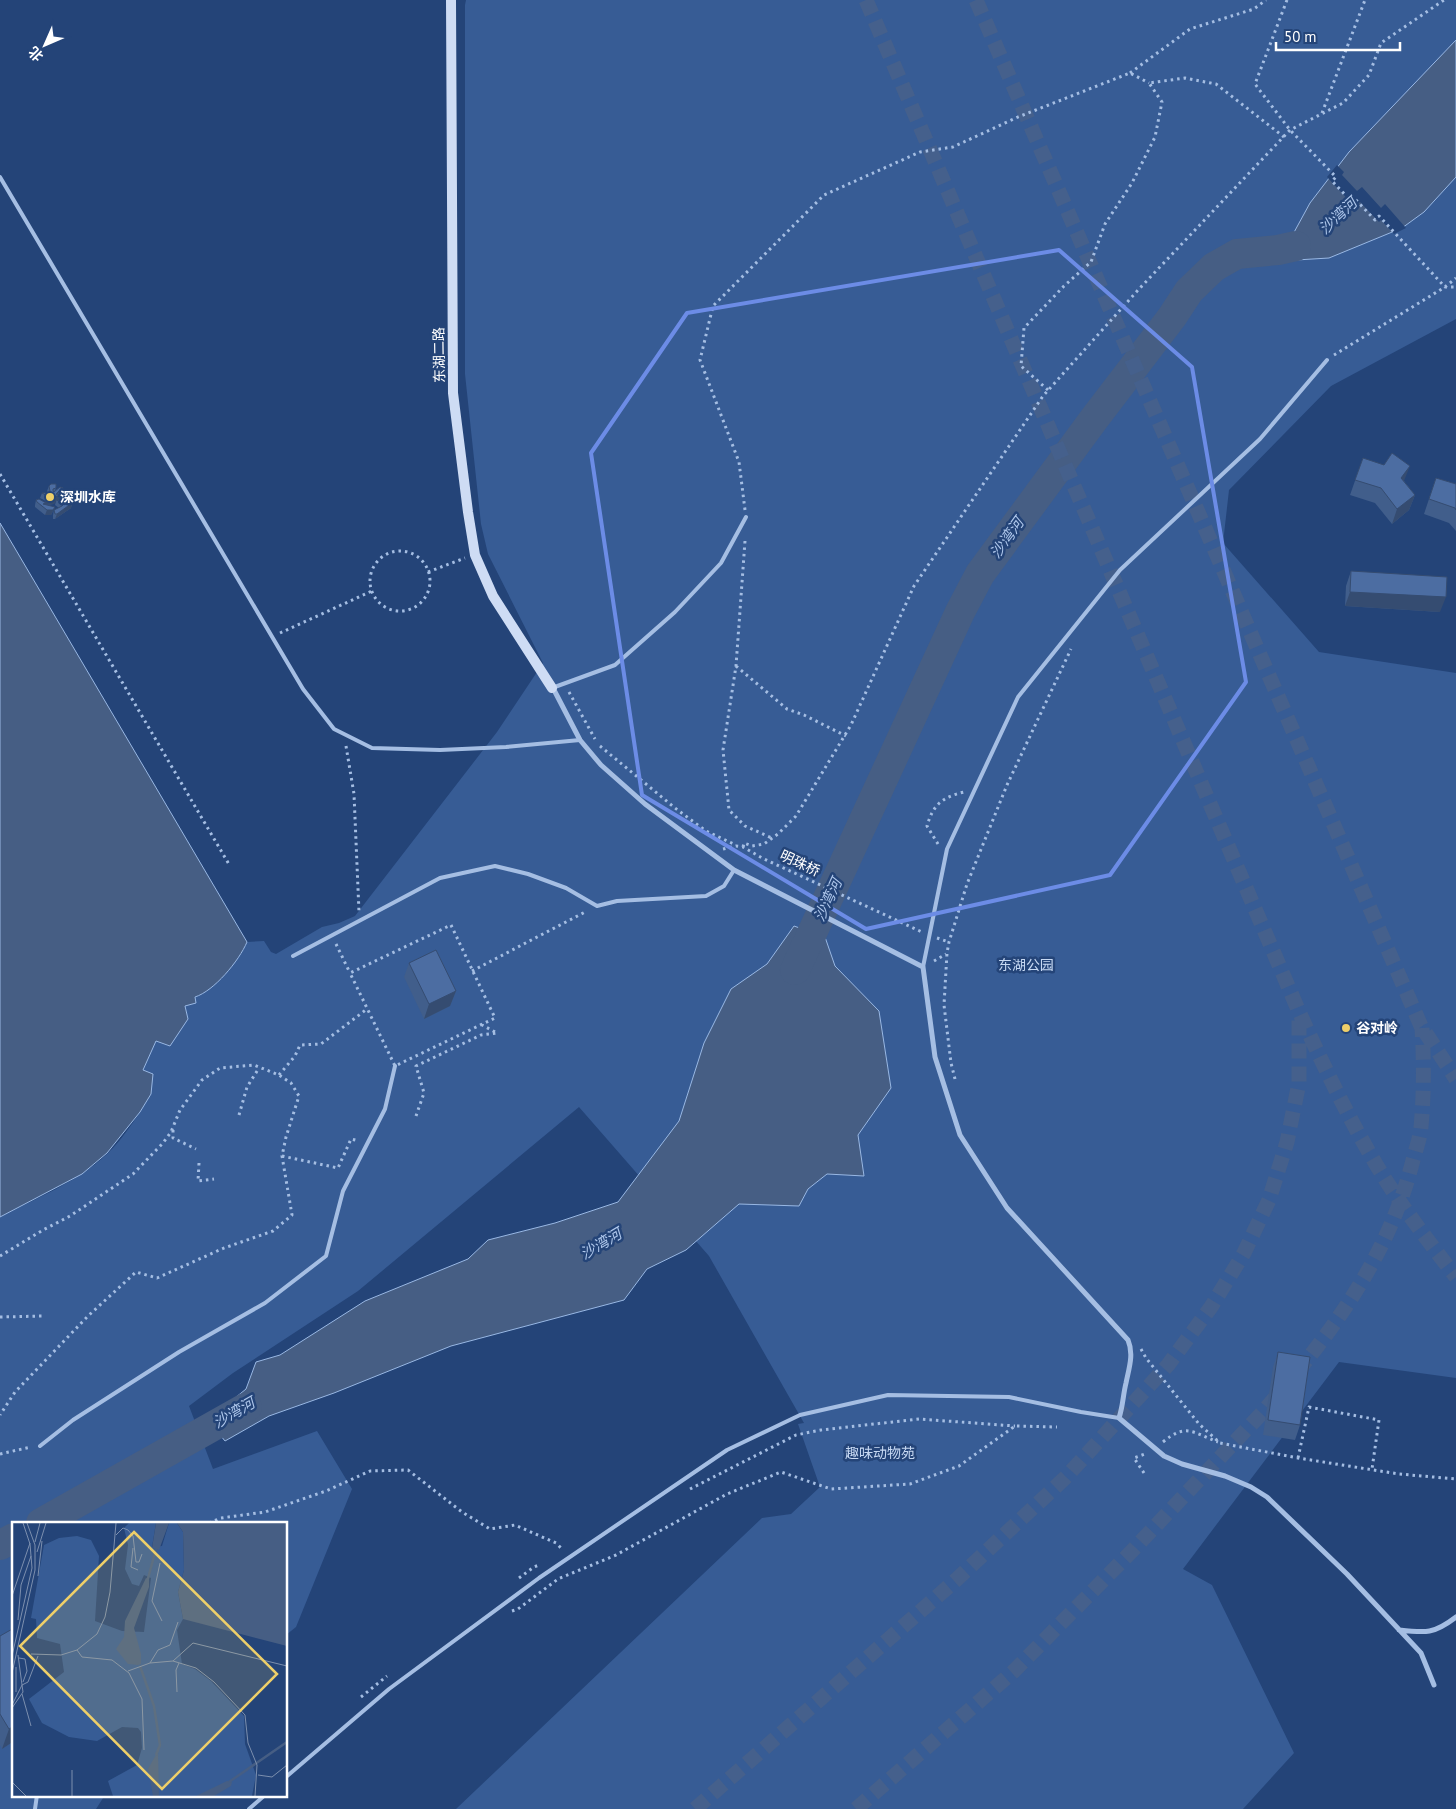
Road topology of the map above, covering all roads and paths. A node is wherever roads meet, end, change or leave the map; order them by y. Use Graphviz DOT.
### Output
graph roads {
  1 [pos="451,0"];
  2 [pos="1266,0"];
  3 [pos="1288,0"];
  4 [pos="1365,0"];
  5 [pos="1444,0"];
  6 [pos="1130,72"];
  7 [pos="1149,83"];
  8 [pos="1322,114"];
  9 [pos="1290,130"];
  10 [pos="1284,137"];
  11 [pos="0,176"];
  12 [pos="1456,278"];
  13 [pos="1445,287"];
  14 [pos="1456,287"];
  15 [pos="1327,360"];
  16 [pos="1048,390"];
  17 [pos="0,474"];
  18 [pos="746,517"];
  19 [pos="475,555"];
  20 [pos="428,572"];
  21 [pos="372,591"];
  22 [pos="273,636"];
  23 [pos="1072,646"];
  24 [pos="736,666"];
  25 [pos="565,684"];
  26 [pos="552,688"];
  27 [pos="342,733"];
  28 [pos="846,736"];
  29 [pos="580,740"];
  30 [pos="597,743"];
  31 [pos="609,760"];
  32 [pos="975,790"];
  33 [pos="772,838"];
  34 [pos="736,846"];
  35 [pos="743,847"];
  36 [pos="719,849"];
  37 [pos="946,852"];
  38 [pos="230,866"];
  39 [pos="734,870"];
  40 [pos="597,906"];
  41 [pos="360,920"];
  42 [pos="910,927"];
  43 [pos="332,935"];
  44 [pos="293,956"];
  45 [pos="924,967"];
  46 [pos="472,971"];
  47 [pos="350,973"];
  48 [pos="367,1009"];
  49 [pos="481,1025"];
  50 [pos="412,1057"];
  51 [pos="395,1066"];
  52 [pos="416,1066"];
  53 [pos="259,1068"];
  54 [pos="279,1075"];
  55 [pos="955,1080"];
  56 [pos="238,1115"];
  57 [pos="416,1116"];
  58 [pos="173,1127"];
  59 [pos="350,1139"];
  60 [pos="196,1149"];
  61 [pos="282,1156"];
  62 [pos="199,1163"];
  63 [pos="214,1179"];
  64 [pos="0,1256"];
  65 [pos="44,1316"];
  66 [pos="0,1317"];
  67 [pos="1138,1341"];
  68 [pos="0,1415"];
  69 [pos="1119,1418"];
  70 [pos="1014,1426"];
  71 [pos="1057,1427"];
  72 [pos="1220,1443"];
  73 [pos="40,1446"];
  74 [pos="1155,1449"];
  75 [pos="0,1454"];
  76 [pos="1298,1458"];
  77 [pos="1372,1469"];
  78 [pos="1144,1473"];
  79 [pos="1456,1479"];
  80 [pos="686,1491"];
  81 [pos="211,1522"];
  82 [pos="571,1557"];
  83 [pos="509,1612"];
  84 [pos="1456,1617"];
  85 [pos="1399,1630"];
  86 [pos="1434,1685"];
  87 [pos="288,1775"];
  88 [pos="37,1796"];
  89 [pos="264,1796"];
  90 [pos="35,1809"];
  91 [pos="249,1809"];
  1 -- 19 [label="street, 东湖二路"];
  2 -- 6 [label="path"];
  3 -- 9 [label="path"];
  4 -- 8 [label="path"];
  5 -- 8 [label="path"];
  6 -- 7 [label="path"];
  6 -- 18 [label="path"];
  7 -- 10 [label="path"];
  7 -- 16 [label="path"];
  8 -- 9 [label="path"];
  9 -- 10 [label="path"];
  9 -- 13 [label="path"];
  10 -- 16 [label="path"];
  11 -- 22 [label="lane"];
  12 -- 13 [label="path"];
  13 -- 14 [label="path"];
  13 -- 15 [label="path"];
  15 -- 32 [label="lane"];
  16 -- 28 [label="path"];
  17 -- 38 [label="path"];
  18 -- 24 [label="path"];
  18 -- 25 [label="lane"];
  19 -- 20 [label="path"];
  19 -- 26 [label="street, 东湖二路"];
  20 -- 21 [label="path"];
  20 -- 21 [label="path"];
  21 -- 22 [label="path"];
  22 -- 27 [label="lane"];
  23 -- 55 [label="path"];
  24 -- 28 [label="path"];
  24 -- 33 [label="path"];
  25 -- 26 [label="lane"];
  25 -- 30 [label="path"];
  26 -- 29 [label="street"];
  27 -- 29 [label="lane"];
  27 -- 41 [label="path"];
  28 -- 33 [label="path"];
  29 -- 39 [label="street"];
  30 -- 31 [label="path"];
  30 -- 34 [label="path"];
  32 -- 37 [label="lane"];
  32 -- 37 [label="path"];
  33 -- 35 [label="path"];
  34 -- 35 [label="path"];
  34 -- 36 [label="path"];
  35 -- 42 [label="path, 明珠桥"];
  37 -- 45 [label="lane"];
  39 -- 40 [label="lane"];
  39 -- 45 [label="street"];
  40 -- 41 [label="lane"];
  40 -- 46 [label="path"];
  41 -- 43 [label="lane"];
  43 -- 44 [label="lane"];
  43 -- 47 [label="path"];
  45 -- 69 [label="street"];
  46 -- 47 [label="path"];
  46 -- 49 [label="path"];
  47 -- 48 [label="path"];
  48 -- 51 [label="path"];
  48 -- 54 [label="path"];
  49 -- 50 [label="path"];
  49 -- 52 [label="path"];
  50 -- 51 [label="path"];
  50 -- 52 [label="path"];
  51 -- 73 [label="lane"];
  52 -- 57 [label="path"];
  53 -- 54 [label="path"];
  53 -- 56 [label="path"];
  53 -- 58 [label="path"];
  54 -- 61 [label="path"];
  58 -- 60 [label="path"];
  58 -- 64 [label="path"];
  59 -- 61 [label="path"];
  61 -- 68 [label="path"];
  62 -- 63 [label="path"];
  65 -- 66 [label="path"];
  67 -- 72 [label="path"];
  69 -- 74 [label="street"];
  69 -- 82 [label="lane"];
  70 -- 71 [label="path"];
  70 -- 80 [label="path"];
  70 -- 83 [label="path"];
  72 -- 74 [label="path"];
  72 -- 76 [label="path"];
  73 -- 75 [label="path"];
  74 -- 78 [label="path"];
  74 -- 85 [label="street"];
  76 -- 77 [label="path"];
  76 -- 77 [label="path"];
  77 -- 79 [label="path"];
  81 -- 82 [label="path"];
  82 -- 87 [label="lane"];
  84 -- 85 [label="street"];
  85 -- 86 [label="street"];
  88 -- 90 [label="lane"];
  89 -- 91 [label="lane"];
}
